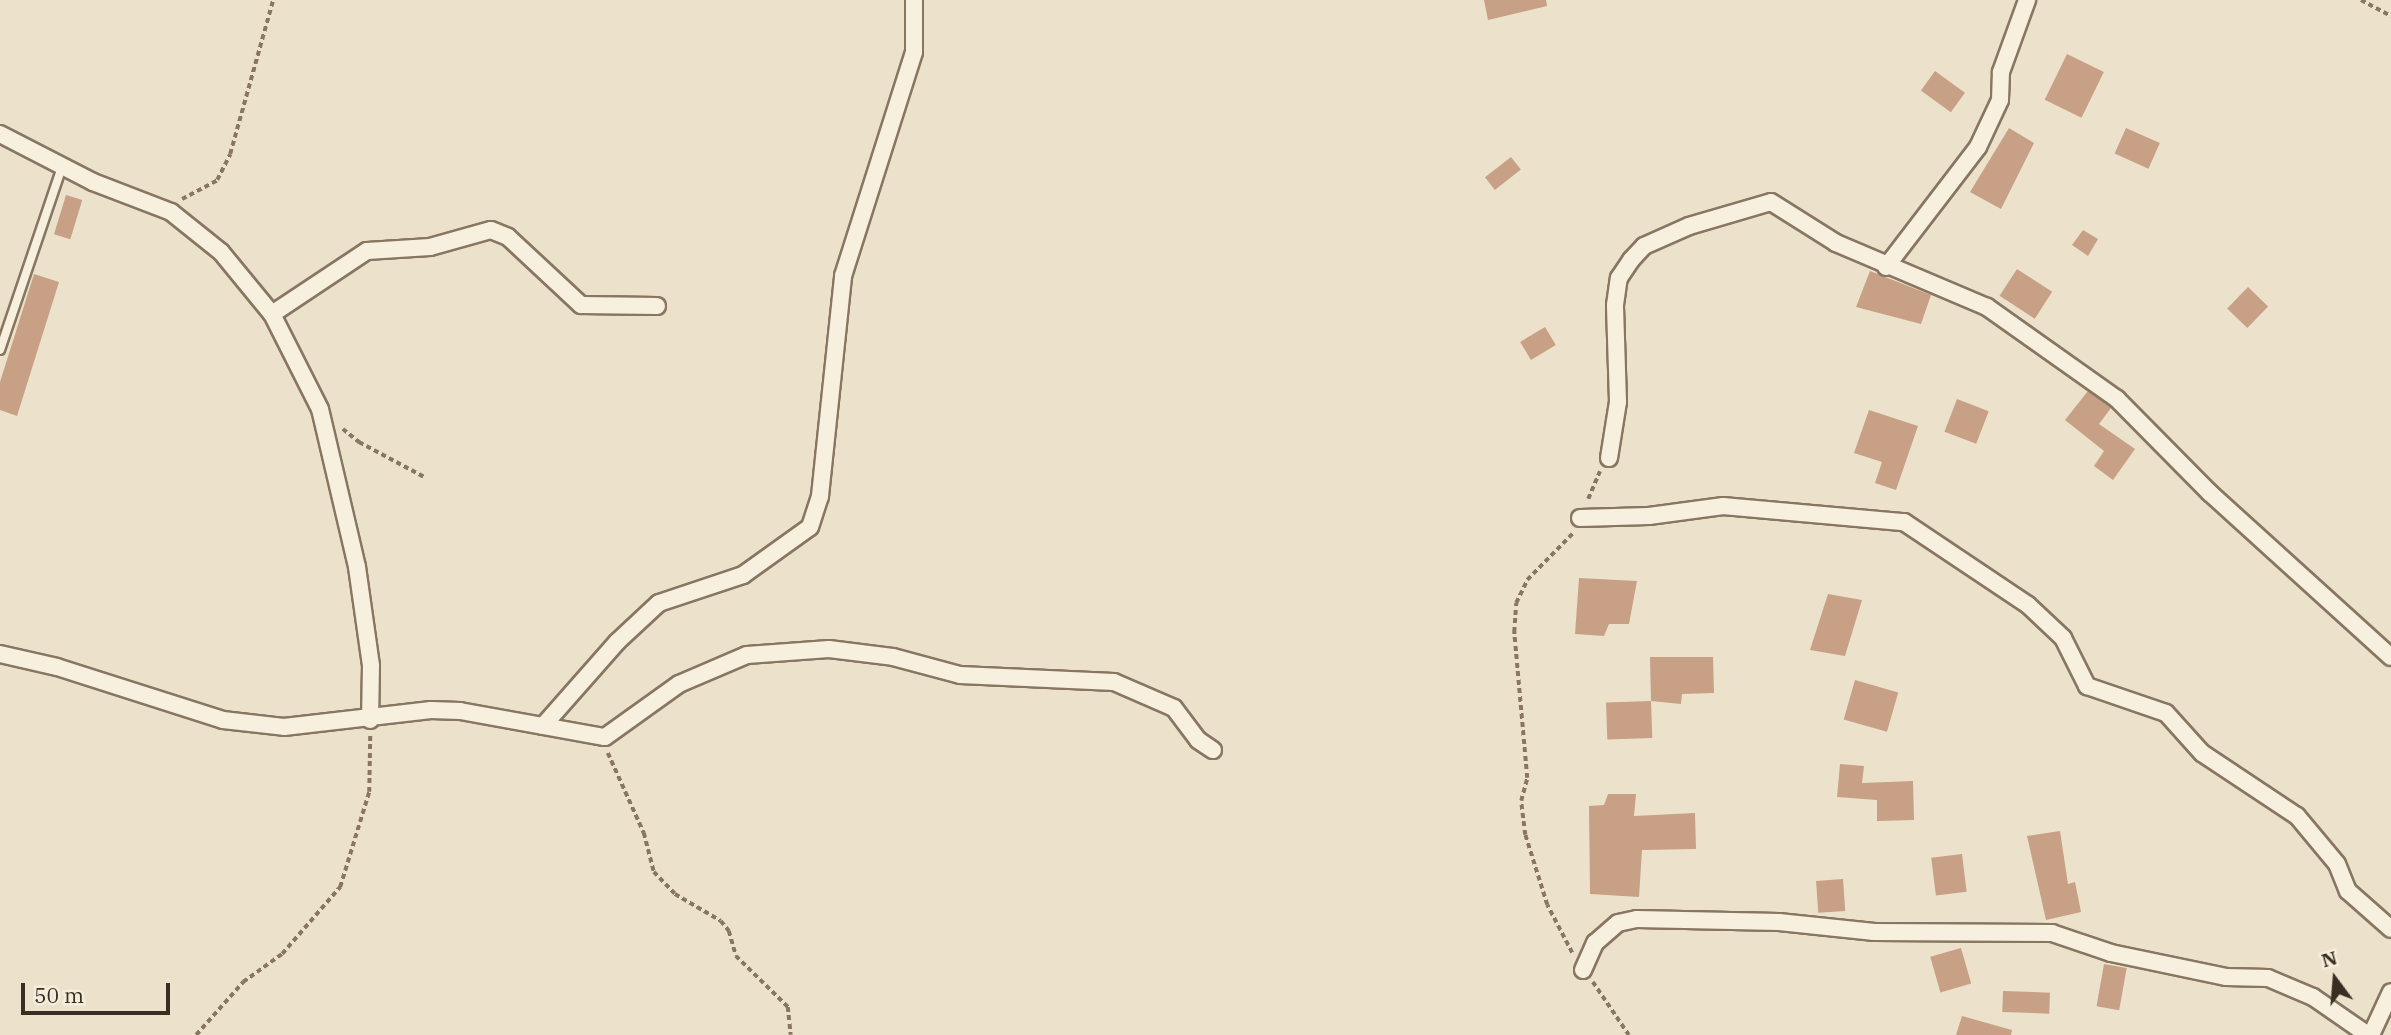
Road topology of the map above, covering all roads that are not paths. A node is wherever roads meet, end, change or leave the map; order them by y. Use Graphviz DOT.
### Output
graph roads {
  1 [pos="914,0"];
  2 [pos="2027,0"];
  3 [pos="0,134"];
  4 [pos="62,167"];
  5 [pos="1886,267"];
  6 [pos="657,306"];
  7 [pos="272,314"];
  8 [pos="0,350"];
  9 [pos="1609,458"];
  10 [pos="1580,517"];
  11 [pos="0,654"];
  12 [pos="2391,657"];
  13 [pos="370,720"];
  14 [pos="543,726"];
  15 [pos="1213,750"];
  16 [pos="2391,929"];
  17 [pos="1583,970"];
  18 [pos="2391,992"];
  19 [pos="2370,1035"];
  1 -- 14 [label="street"];
  2 -- 5 [label="street"];
  3 -- 4 [label="street"];
  4 -- 7 [label="street"];
  4 -- 8 [label="lane"];
  5 -- 9 [label="street"];
  5 -- 12 [label="street"];
  6 -- 7 [label="street"];
  7 -- 13 [label="street"];
  10 -- 16 [label="street"];
  11 -- 13 [label="street"];
  13 -- 14 [label="street"];
  14 -- 15 [label="street"];
  17 -- 19 [label="street"];
  18 -- 19 [label="street"];
}
